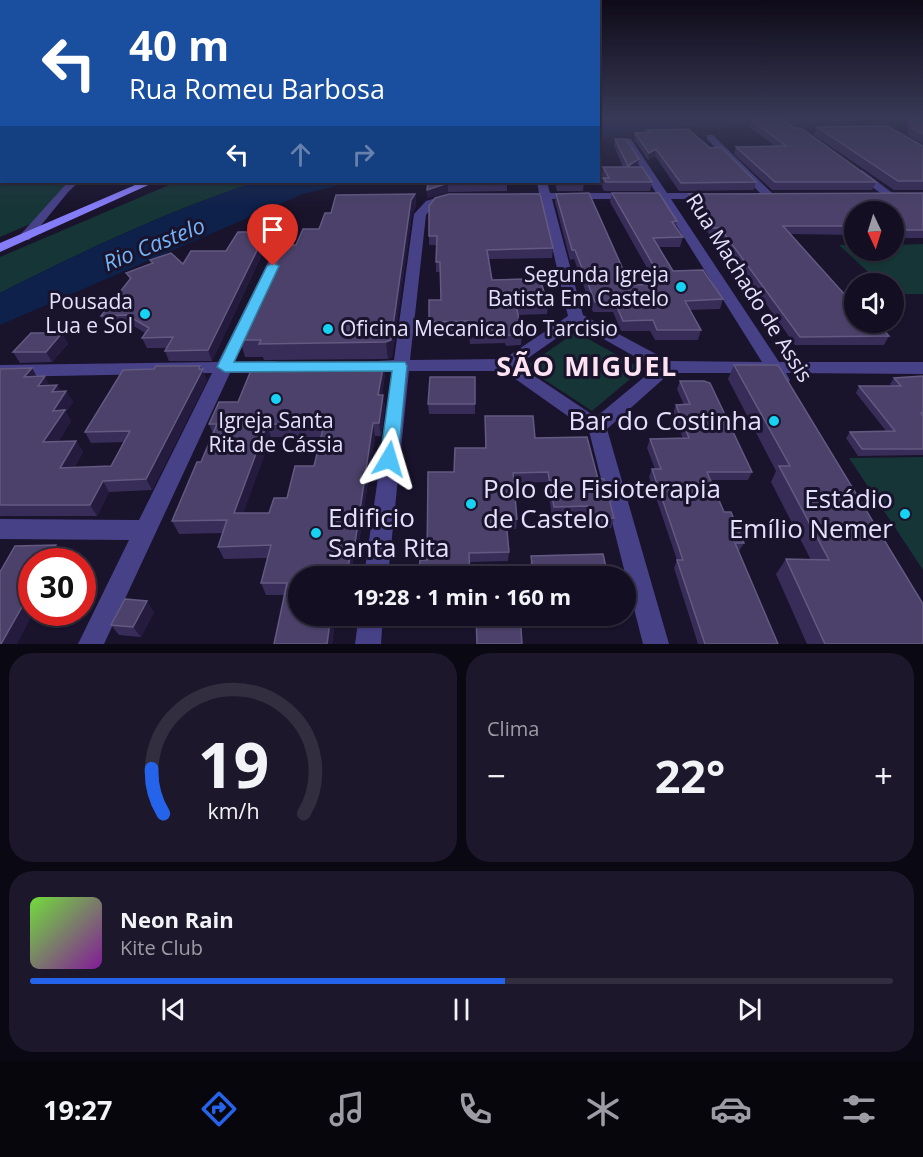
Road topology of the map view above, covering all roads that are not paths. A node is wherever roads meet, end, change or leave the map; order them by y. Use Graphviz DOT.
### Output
graph roads {
  1 [pos="632,147"];
  2 [pos="721,147"];
  3 [pos="852,168"];
  4 [pos="73,183"];
  5 [pos="148,183"];
  6 [pos="542,183"];
  7 [pos="868,195"];
  8 [pos="513,196"];
  9 [pos="546,196"];
  10 [pos="665,196"];
  11 [pos="723,196"];
  12 [pos="746,196"];
  13 [pos="459,197"];
  14 [pos="292,226"];
  15 [pos="25,237"];
  16 [pos="0,248"];
  17 [pos="576,317"];
  18 [pos="507,365"];
  19 [pos="353,366"];
  20 [pos="400,366"];
  21 [pos="225,367"];
  22 [pos="295,367"];
  23 [pos="666,367"];
  24 [pos="774,368"];
  25 [pos="923,368"];
  26 [pos="0,371"];
  27 [pos="793,399"];
  28 [pos="597,427"];
  29 [pos="0,529"];
  30 [pos="147,530"];
  31 [pos="377,566"];
  32 [pos="370,626"];
  33 [pos="91,644"];
  34 [pos="368,644"];
  35 [pos="656,644"];
  1 -- 10 [label="street, Rua Machado de Assis"];
  2 -- 12 [label="street"];
  3 -- 7 [label="street"];
  4 -- 15 [label="street"];
  5 -- 15 [label="main road"];
  6 -- 9 [label="street"];
  8 -- 9 [label="street"];
  9 -- 10 [label="street"];
  9 -- 17 [label="street"];
  10 -- 11 [label="street"];
  10 -- 24 [label="street, Rua Machado de Assis"];
  13 -- 20 [label="street"];
  14 -- 21 [label="street"];
  15 -- 16 [label="main road"];
  17 -- 18 [label="street"];
  17 -- 23 [label="street"];
  18 -- 20 [label="street"];
  18 -- 28 [label="street"];
  19 -- 20 [label="street"];
  20 -- 31 [label="street"];
  21 -- 22 [label="street"];
  21 -- 26 [label="street"];
  21 -- 30 [label="street"];
  23 -- 24 [label="street"];
  23 -- 28 [label="street"];
  24 -- 25 [label="street"];
  24 -- 27 [label="street, Rua Machado de Assis"];
  28 -- 35 [label="street"];
  29 -- 30 [label="street"];
  30 -- 33 [label="street"];
  32 -- 34 [label="street"];
}
